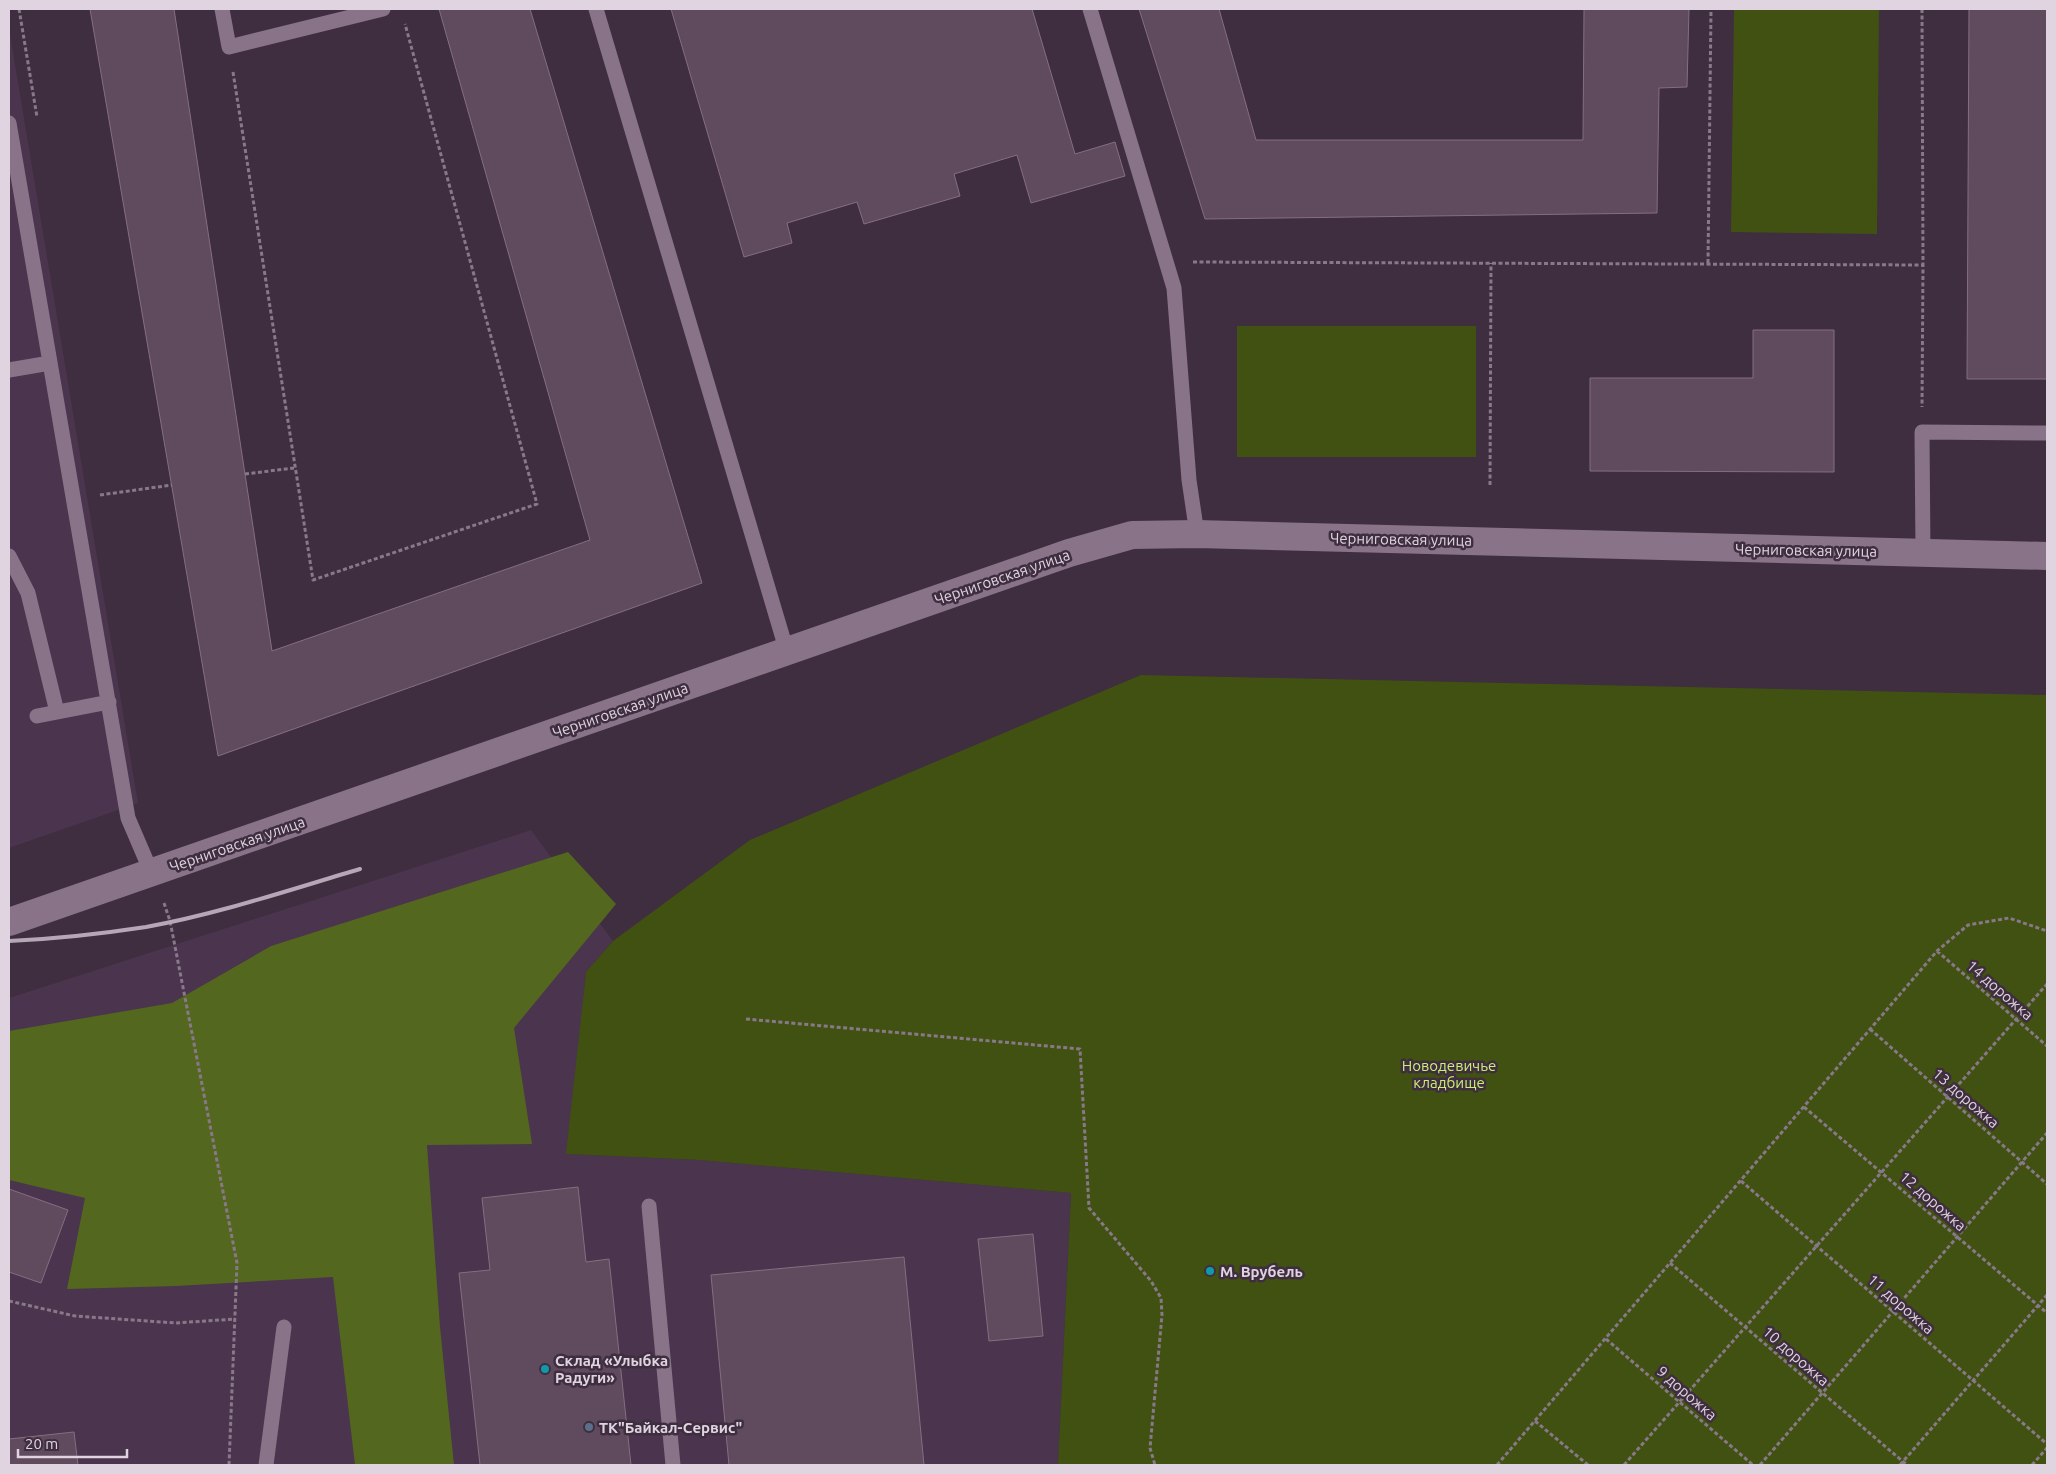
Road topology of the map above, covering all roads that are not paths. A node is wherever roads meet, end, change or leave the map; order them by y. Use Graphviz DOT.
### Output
graph roads {
  1 [pos="222,9"];
  2 [pos="382,9"];
  3 [pos="596,9"];
  4 [pos="1090,9"];
  5 [pos="9,123"];
  6 [pos="50,363"];
  7 [pos="9,370"];
  8 [pos="2047,432"];
  9 [pos="1197,534"];
  10 [pos="1923,553"];
  11 [pos="9,556"];
  12 [pos="2047,556"];
  13 [pos="787,652"];
  14 [pos="108,702"];
  15 [pos="57,712"];
  16 [pos="37,716"];
  17 [pos="152,874"];
  18 [pos="9,922"];
  19 [pos="649,1206"];
  20 [pos="284,1327"];
  21 [pos="266,1465"];
  22 [pos="673,1465"];
  1 -- 2 [label="lane"];
  3 -- 13 [label="lane"];
  4 -- 9 [label="lane"];
  5 -- 6 [label="lane"];
  6 -- 7 [label="lane"];
  6 -- 14 [label="lane"];
  8 -- 10 [label="lane"];
  9 -- 10 [label="street, Черниговская улица"];
  9 -- 13 [label="street, Черниговская улица"];
  10 -- 12 [label="street, Черниговская улица"];
  11 -- 15 [label="lane"];
  13 -- 17 [label="street, Черниговская улица"];
  14 -- 15 [label="lane"];
  14 -- 17 [label="lane"];
  15 -- 16 [label="lane"];
  17 -- 18 [label="street, Черниговская улица"];
  19 -- 22 [label="lane"];
  20 -- 21 [label="lane"];
}
